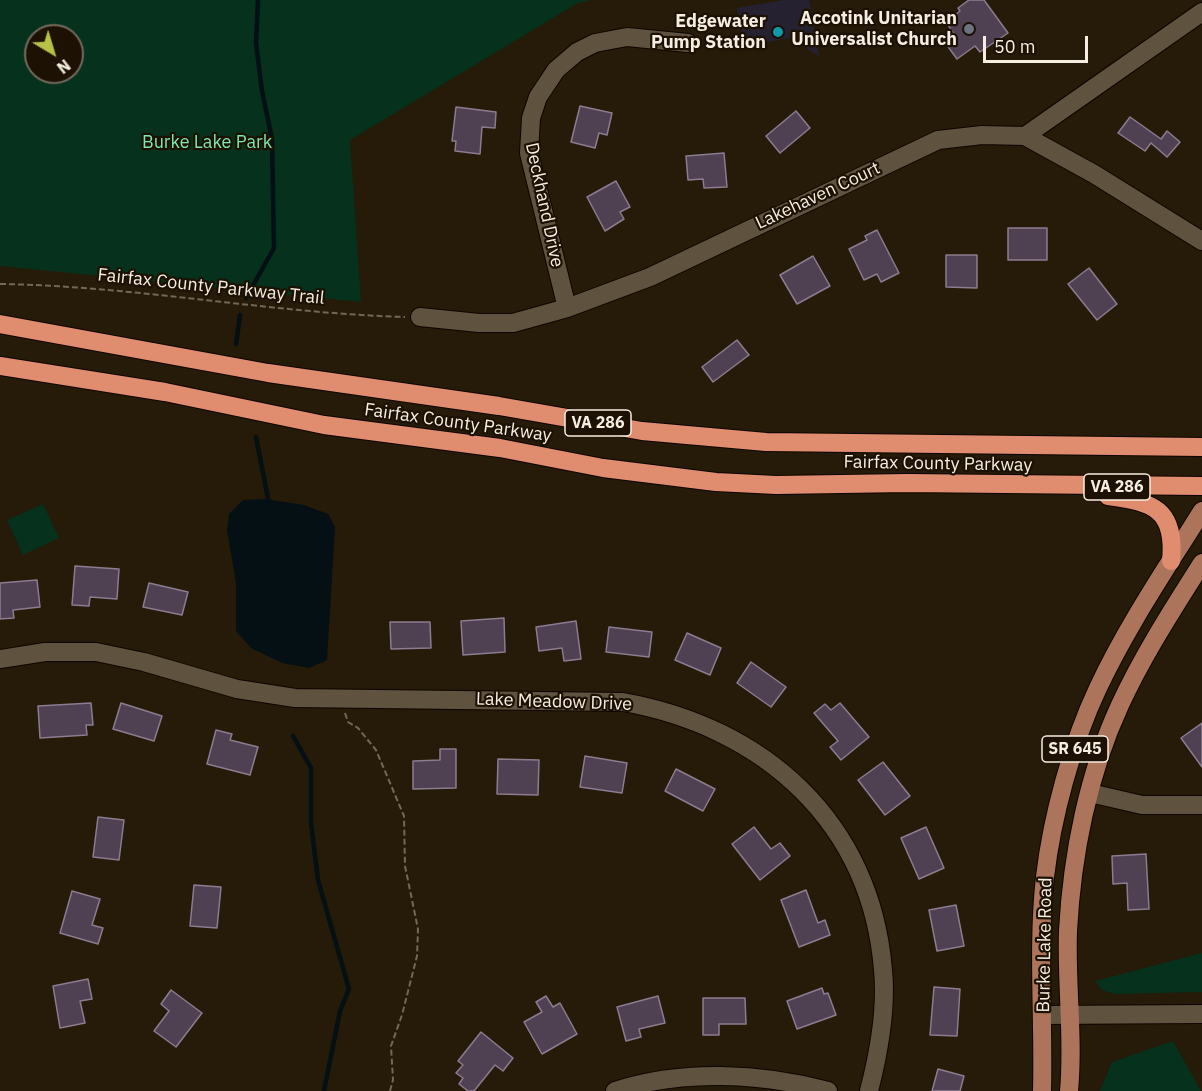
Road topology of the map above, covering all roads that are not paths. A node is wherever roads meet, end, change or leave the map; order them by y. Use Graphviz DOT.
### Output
graph roads {
  1 [pos="1202,12"];
  2 [pos="688,43"];
  3 [pos="1025,136"];
  4 [pos="1202,241"];
  5 [pos="567,308"];
  6 [pos="420,317"];
  7 [pos="0,324"];
  8 [pos="0,366"];
  9 [pos="1202,447"];
  10 [pos="1031,486"];
  11 [pos="1202,486"];
  12 [pos="1202,512"];
  13 [pos="1171,561"];
  14 [pos="1202,562"];
  15 [pos="0,659"];
  16 [pos="1090,793"];
  17 [pos="1202,805"];
  18 [pos="1202,1014"];
  19 [pos="1044,1015"];
  20 [pos="1071,1015"];
  21 [pos="615,1091"];
  22 [pos="828,1091"];
  23 [pos="869,1091"];
  24 [pos="1042,1091"];
  25 [pos="1069,1091"];
  1 -- 3 [label="street"];
  2 -- 5 [label="street, Deckhand Drive"];
  3 -- 4 [label="street, Lakehaven Court"];
  3 -- 5 [label="street, Lakehaven Court"];
  5 -- 6 [label="street, Lakehaven Court"];
  7 -- 9 [label="highway, Fairfax County Parkway / VA 286"];
  8 -- 10 [label="highway, Fairfax County Parkway / VA 286"];
  10 -- 11 [label="highway, Fairfax County Parkway / VA 286"];
  10 -- 13 [label="highway"];
  12 -- 13 [label="main road, Burke Lake Road / SR 645"];
  13 -- 19 [label="main road, Burke Lake Road / SR 645"];
  14 -- 16 [label="main road, Burke Lake Road / SR 645"];
  15 -- 23 [label="street, Lake Meadow Drive"];
  16 -- 17 [label="street"];
  16 -- 20 [label="main road, Burke Lake Road / SR 645"];
  18 -- 20 [label="street"];
  19 -- 20 [label="street"];
  19 -- 24 [label="main road, Burke Lake Road / SR 645"];
  20 -- 25 [label="main road, Burke Lake Road / SR 645"];
  21 -- 22 [label="street"];
}
